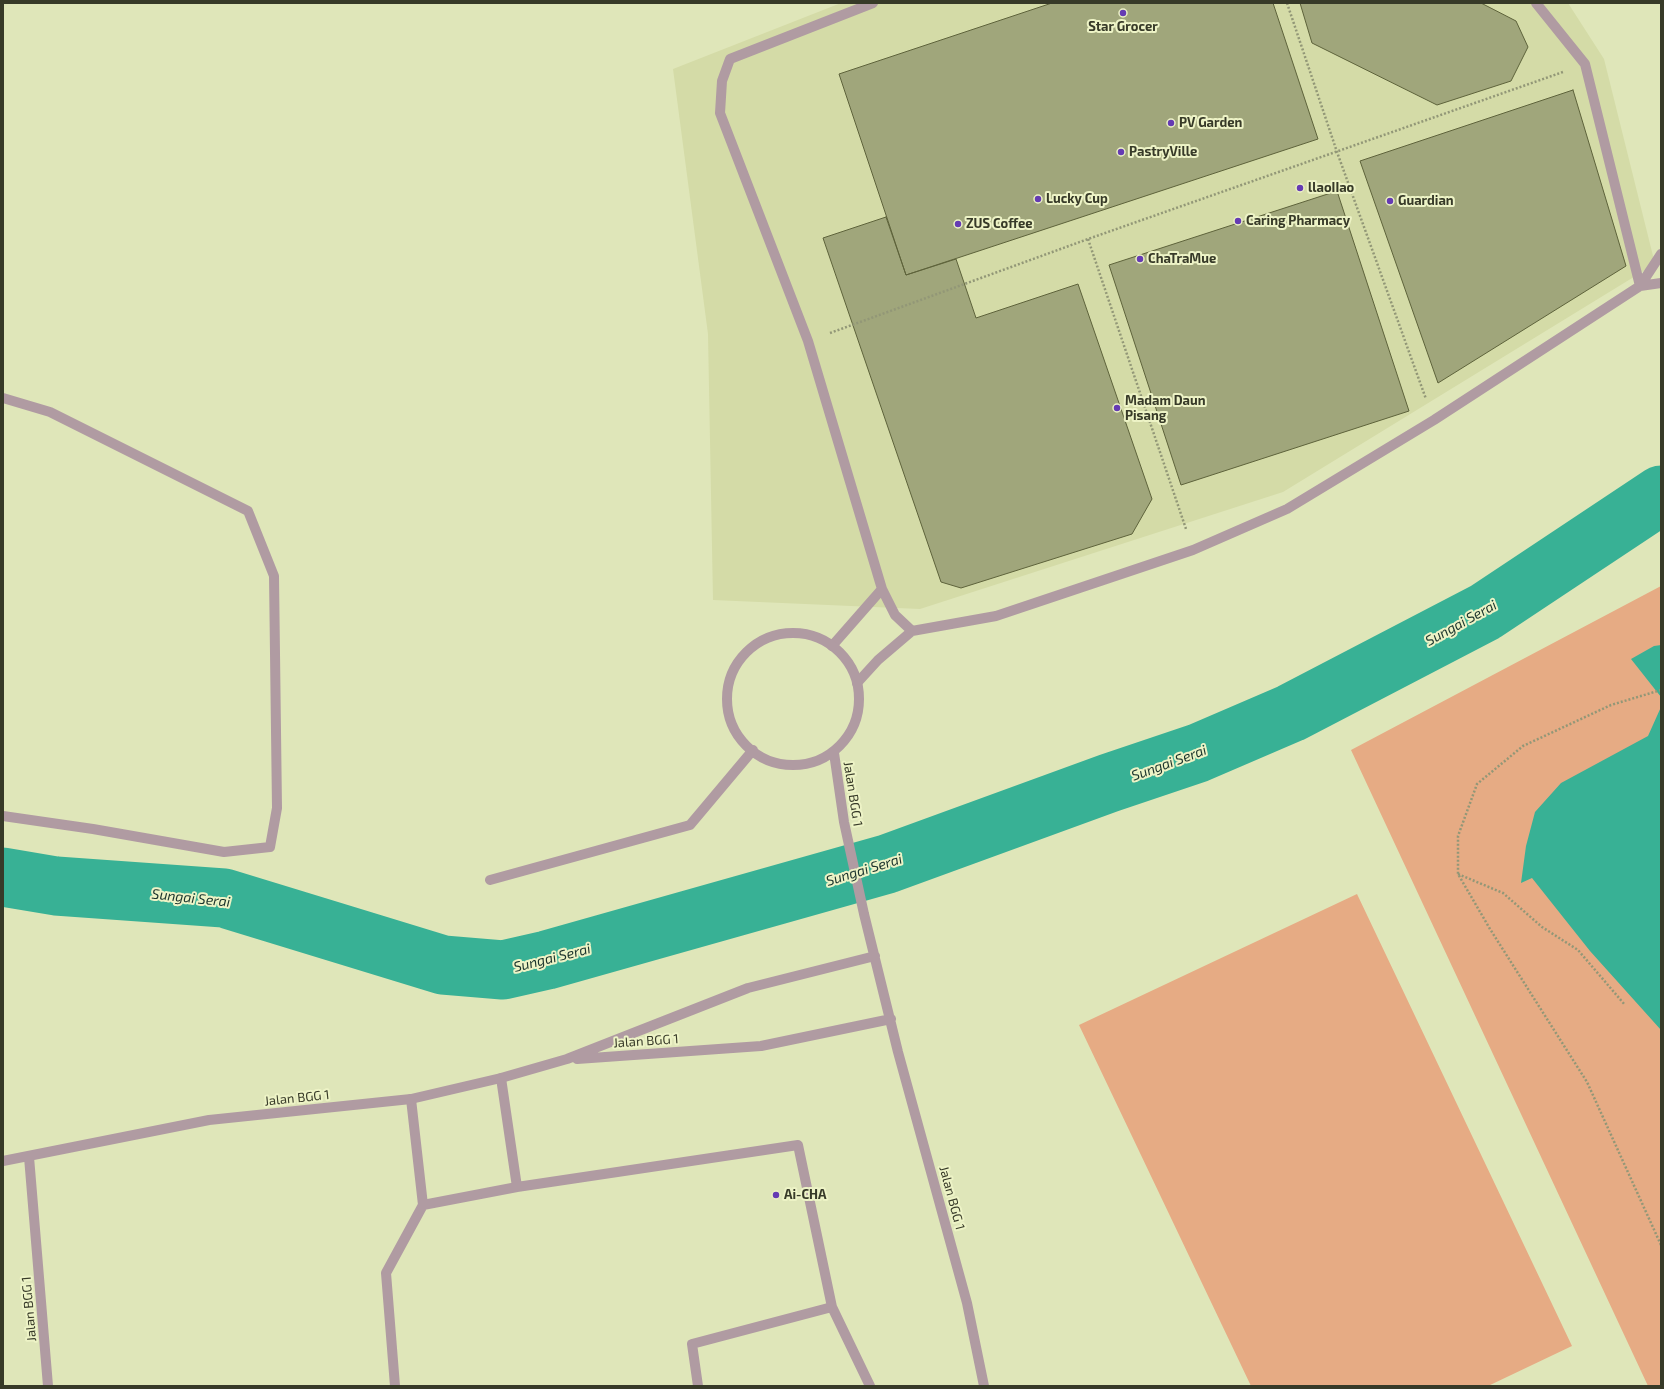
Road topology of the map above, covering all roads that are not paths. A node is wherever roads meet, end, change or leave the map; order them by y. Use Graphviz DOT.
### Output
graph roads {
  1 [pos="873,3"];
  2 [pos="1536,3"];
  3 [pos="1661,254"];
  4 [pos="1661,283"];
  5 [pos="1640,286"];
  6 [pos="3,398"];
  7 [pos="882,589"];
  8 [pos="912,631"];
  9 [pos="832,646"];
  10 [pos="857,683"];
  11 [pos="753,750"];
  12 [pos="834,753"];
  13 [pos="3,816"];
  14 [pos="490,880"];
  15 [pos="875,956"];
  16 [pos="891,1019"];
  17 [pos="568,1059"];
  18 [pos="501,1078"];
  19 [pos="411,1099"];
  20 [pos="29,1157"];
  21 [pos="3,1161"];
  22 [pos="518,1187"];
  23 [pos="423,1205"];
  24 [pos="832,1307"];
  25 [pos="48,1386"];
  26 [pos="394,1386"];
  27 [pos="698,1386"];
  28 [pos="870,1386"];
  29 [pos="984,1386"];
  1 -- 7 [label="street"];
  2 -- 5 [label="street"];
  3 -- 5 [label="street"];
  4 -- 5 [label="street"];
  5 -- 8 [label="street"];
  6 -- 13 [label="street"];
  7 -- 8 [label="street"];
  7 -- 9 [label="street"];
  8 -- 10 [label="street"];
  9 -- 10 [label="street"];
  9 -- 11 [label="street"];
  10 -- 12 [label="street"];
  11 -- 12 [label="street"];
  11 -- 14 [label="street"];
  12 -- 15 [label="street, Jalan BGG 1"];
  15 -- 16 [label="street, Jalan BGG 1"];
  15 -- 17 [label="street, Jalan BGG 1"];
  16 -- 17 [label="street, Jalan BGG 1"];
  16 -- 29 [label="street, Jalan BGG 1"];
  17 -- 18 [label="street, Jalan BGG 1"];
  18 -- 19 [label="street, Jalan BGG 1"];
  18 -- 22 [label="street"];
  19 -- 20 [label="street, Jalan BGG 1"];
  19 -- 23 [label="street"];
  20 -- 21 [label="street, Jalan BGG 1"];
  20 -- 25 [label="street, Jalan BGG 1"];
  22 -- 23 [label="street"];
  22 -- 24 [label="street"];
  23 -- 26 [label="street"];
  24 -- 27 [label="street"];
  24 -- 28 [label="street"];
}
